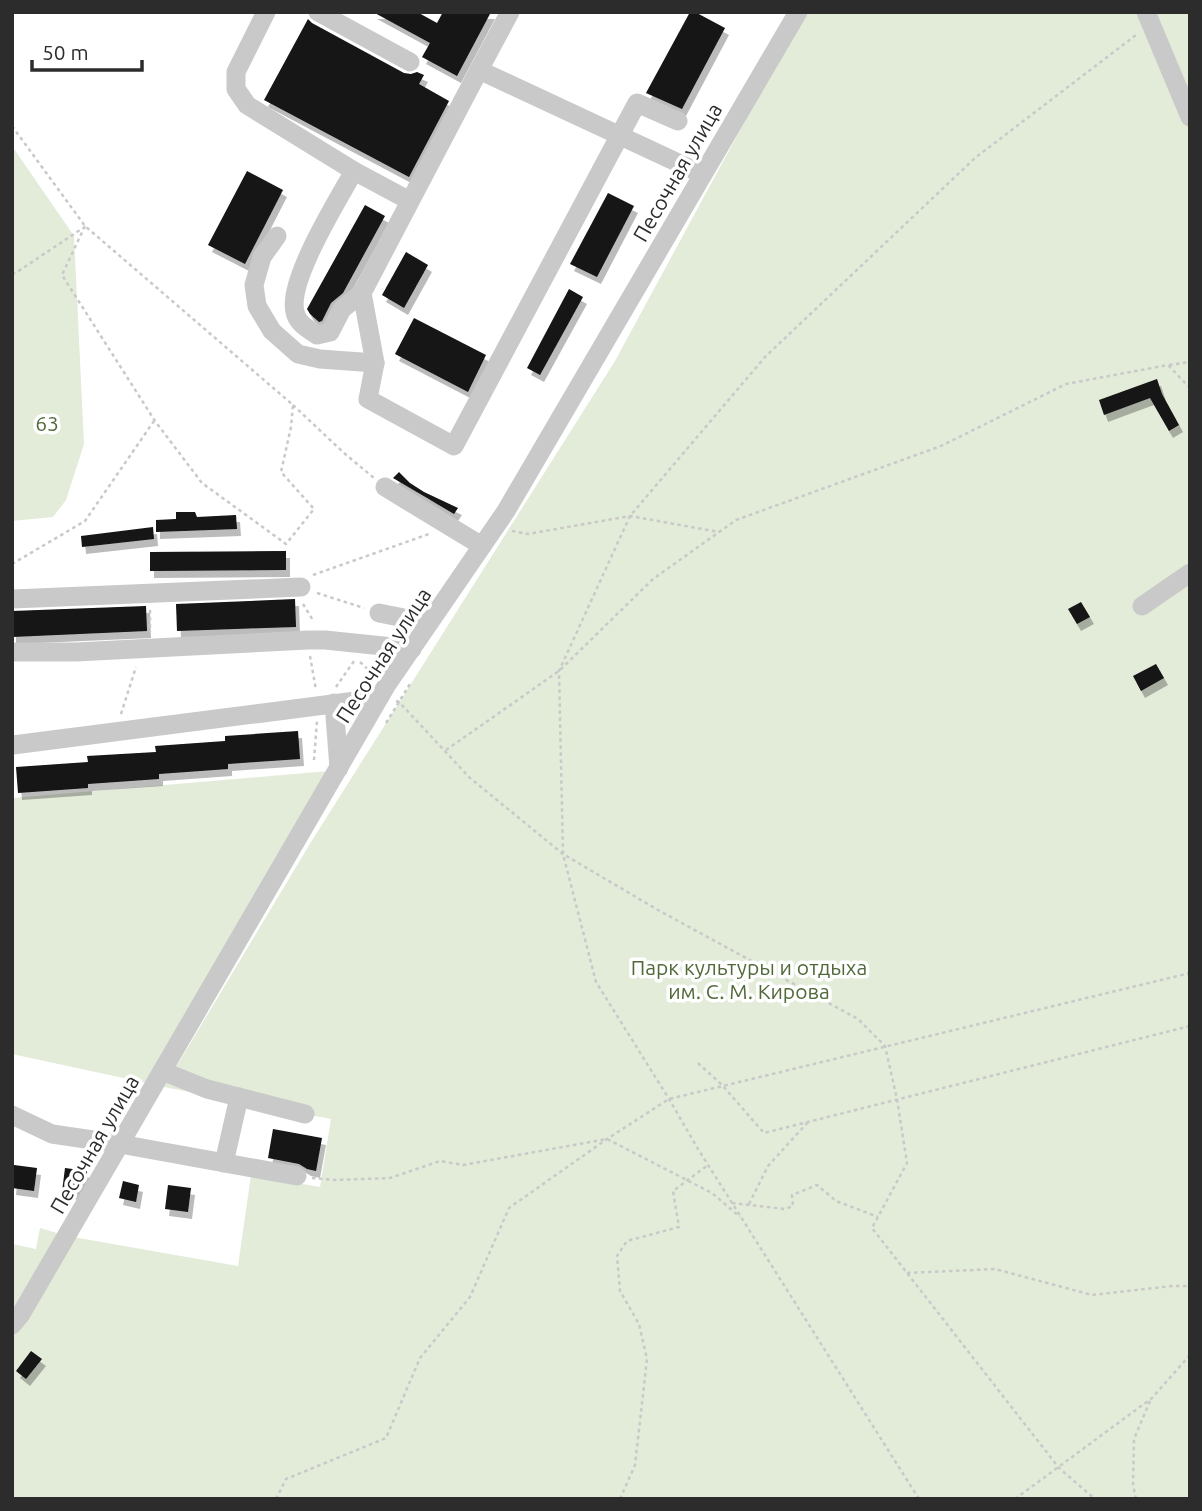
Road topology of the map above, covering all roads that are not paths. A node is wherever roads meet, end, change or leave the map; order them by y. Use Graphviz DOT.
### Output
graph roads {
  1 [pos="266,12"];
  2 [pos="317,12"];
  3 [pos="510,12"];
  4 [pos="798,12"];
  5 [pos="1148,18"];
  6 [pos="410,62"];
  7 [pos="480,70"];
  8 [pos="1190,117"];
  9 [pos="678,121"];
  10 [pos="620,136"];
  11 [pos="354,171"];
  12 [pos="702,174"];
  13 [pos="410,201"];
  14 [pos="277,236"];
  15 [pos="362,293"];
  16 [pos="330,332"];
  17 [pos="330,359"];
  18 [pos="375,363"];
  19 [pos="385,487"];
  20 [pos="482,546"];
  21 [pos="1190,573"];
  22 [pos="307,581"];
  23 [pos="12,598"];
  24 [pos="1142,606"];
  25 [pos="379,613"];
  26 [pos="429,623"];
  27 [pos="412,649"];
  28 [pos="12,652"];
  29 [pos="379,698"];
  30 [pos="326,704"];
  31 [pos="13,744"];
  32 [pos="339,768"];
  33 [pos="162,1072"];
  34 [pos="239,1097"];
  35 [pos="305,1114"];
  36 [pos="12,1115"];
  37 [pos="120,1144"];
  38 [pos="224,1163"];
  39 [pos="297,1176"];
  40 [pos="12,1325"];
  1 -- 11 [label="street"];
  2 -- 6 [label="street"];
  3 -- 7 [label="street"];
  4 -- 12 [label="street, Песочная улица"];
  5 -- 8 [label="street"];
  7 -- 10 [label="street"];
  7 -- 13 [label="street"];
  9 -- 10 [label="street"];
  10 -- 12 [label="street"];
  10 -- 18 [label="street"];
  11 -- 13 [label="street"];
  11 -- 16 [label="street"];
  12 -- 20 [label="street, Песочная улица"];
  13 -- 15 [label="street"];
  14 -- 17 [label="street"];
  15 -- 16 [label="street"];
  15 -- 18 [label="street"];
  16 -- 17 [label="street"];
  17 -- 18 [label="street"];
  19 -- 20 [label="street"];
  20 -- 26 [label="street, Песочная улица"];
  21 -- 24 [label="street"];
  22 -- 23 [label="street"];
  25 -- 26 [label="street"];
  26 -- 27 [label="street, Песочная улица"];
  27 -- 28 [label="street"];
  27 -- 29 [label="street, Песочная улица"];
  29 -- 30 [label="street"];
  29 -- 32 [label="street, Песочная улица"];
  30 -- 31 [label="street"];
  30 -- 32 [label="street"];
  32 -- 33 [label="street, Песочная улица"];
  33 -- 34 [label="street"];
  33 -- 37 [label="street, Песочная улица"];
  34 -- 35 [label="street"];
  34 -- 38 [label="street"];
  36 -- 37 [label="street"];
  37 -- 38 [label="street"];
  37 -- 40 [label="street, Песочная улица"];
  38 -- 39 [label="street"];
}
